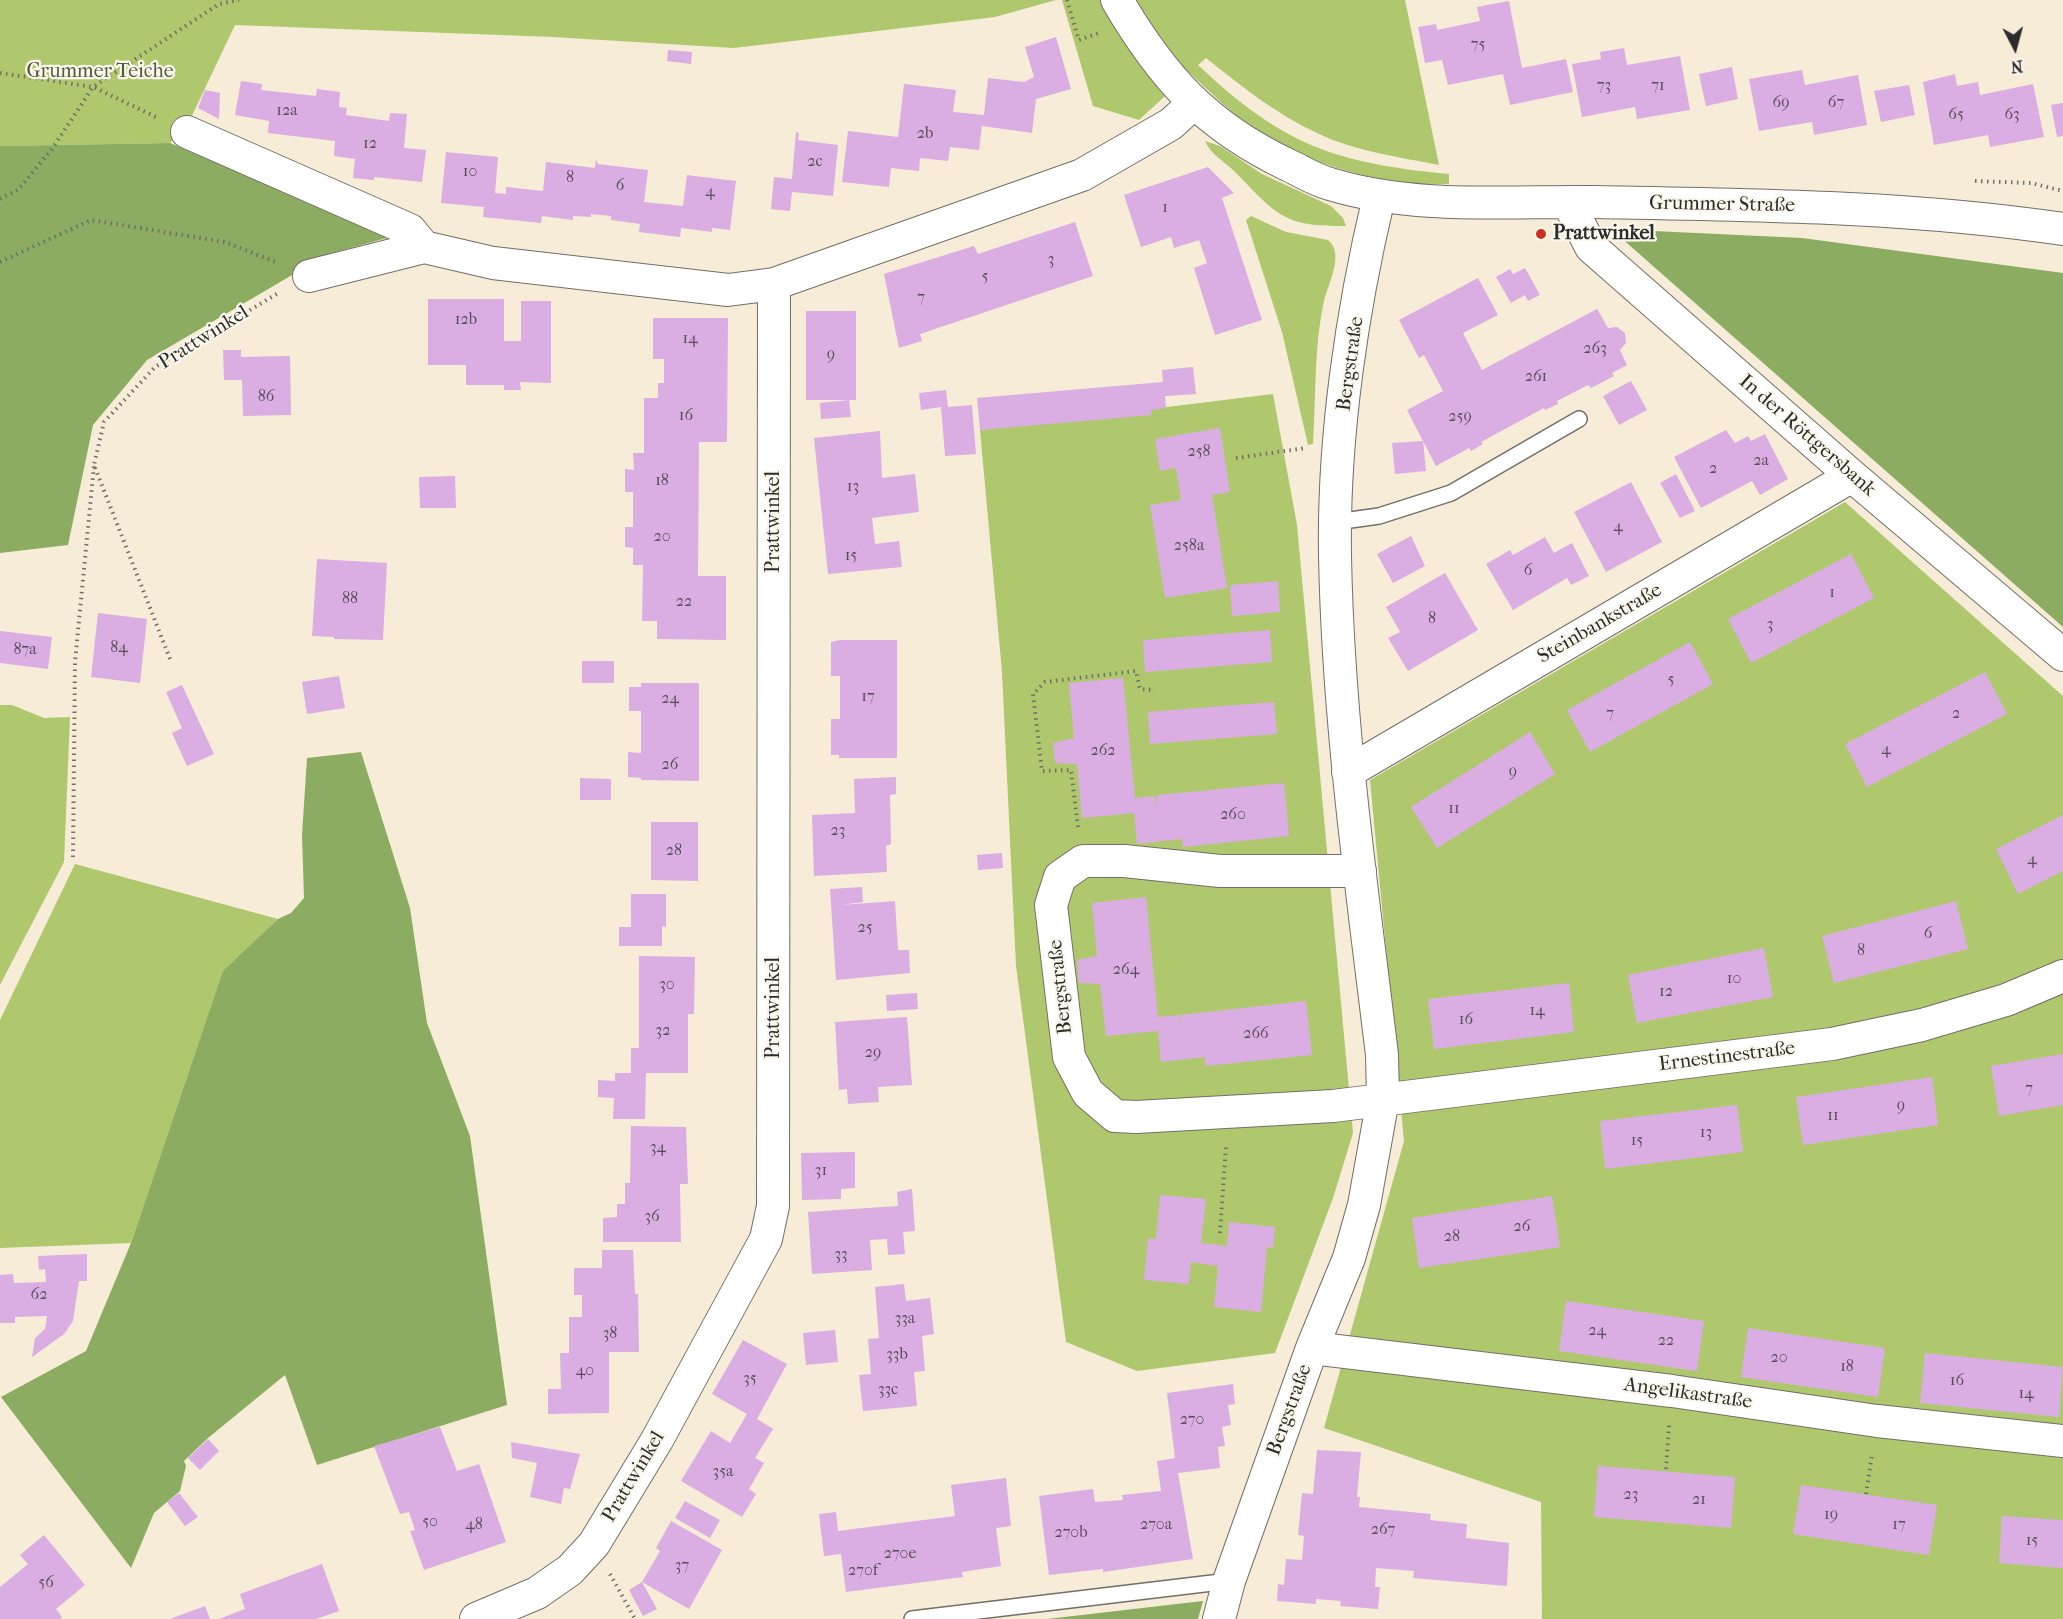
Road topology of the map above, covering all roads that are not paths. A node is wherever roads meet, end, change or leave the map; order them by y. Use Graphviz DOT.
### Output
graph roads {
  1 [pos="1117,0"];
  2 [pos="1194,103"];
  3 [pos="187,132"];
  4 [pos="1379,197"];
  5 [pos="1568,202"];
  6 [pos="2063,229"];
  7 [pos="424,247"];
  8 [pos="309,276"];
  9 [pos="774,284"];
  10 [pos="1579,419"];
  11 [pos="1852,476"];
  12 [pos="1336,522"];
  13 [pos="2063,655"];
  14 [pos="1348,772"];
  15 [pos="1359,871"];
  16 [pos="2063,976"];
  17 [pos="1383,1099"];
  18 [pos="1312,1348"];
  19 [pos="2063,1441"];
  20 [pos="1229,1581"];
  21 [pos="476,1619"];
  22 [pos="912,1619"];
  23 [pos="1219,1619"];
  1 -- 2 [label="street"];
  2 -- 4 [label="street"];
  2 -- 9 [label="street"];
  3 -- 7 [label="street"];
  4 -- 5 [label="street, Grummer Straße"];
  4 -- 12 [label="street, Bergstraße"];
  5 -- 6 [label="street, Grummer Straße"];
  5 -- 11 [label="street, In der Röttgersbank"];
  7 -- 8 [label="street"];
  7 -- 9 [label="street"];
  9 -- 21 [label="street, Prattwinkel"];
  10 -- 12 [label="lane"];
  11 -- 13 [label="street, In der Röttgersbank"];
  11 -- 14 [label="street, Steinbankstraße"];
  12 -- 14 [label="street, Bergstraße"];
  14 -- 15 [label="street, Bergstraße"];
  15 -- 17 [label="street, Bergstraße"];
  15 -- 17 [label="street, Bergstraße"];
  16 -- 17 [label="street, Ernestinestraße"];
  17 -- 18 [label="street, Bergstraße"];
  18 -- 19 [label="street, Angelikastraße"];
  18 -- 20 [label="street, Bergstraße"];
  20 -- 22 [label="lane"];
  20 -- 23 [label="street, Bergstraße"];
}
